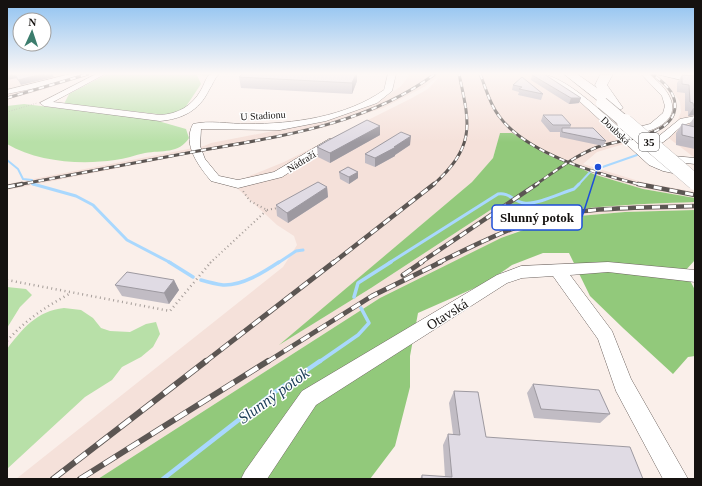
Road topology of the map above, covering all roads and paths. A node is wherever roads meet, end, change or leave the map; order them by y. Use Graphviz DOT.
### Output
graph roads {
  1 [pos="55,97"];
  2 [pos="200,97"];
  3 [pos="382,97"];
  4 [pos="580,97"];
  5 [pos="598,97"];
  6 [pos="600,97"];
  7 [pos="607,97"];
  8 [pos="665,97"];
  9 [pos="46,101"];
  10 [pos="610,104"];
  11 [pos="7,112"];
  12 [pos="695,119"];
  13 [pos="618,132"];
  14 [pos="342,137"];
  15 [pos="633,146"];
  16 [pos="649,159"];
  17 [pos="692,164"];
  18 [pos="695,174"];
  19 [pos="695,182"];
  20 [pos="238,184"];
  21 [pos="279,208"];
  22 [pos="267,210"];
  23 [pos="556,269"];
  24 [pos="695,276"];
  25 [pos="7,280"];
  26 [pos="72,292"];
  27 [pos="7,340"];
  28 [pos="253,479"];
  29 [pos="676,479"];
  1 -- 9 [label="street"];
  2 -- 9 [label="street"];
  3 -- 20 [label="street, U Stadionu"];
  4 -- 13 [label="street, Doubská"];
  5 -- 10 [label="highway, 35"];
  6 -- 10 [label="highway, 35"];
  7 -- 10 [label="highway, 35"];
  8 -- 13 [label="street"];
  9 -- 11 [label="path"];
  10 -- 17 [label="highway, 35"];
  10 -- 19 [label="highway, 35, bridge"];
  12 -- 15 [label="street"];
  13 -- 15 [label="street, Doubská"];
  14 -- 20 [label="street, Nádraží"];
  15 -- 16 [label="street, Doubská"];
  16 -- 17 [label="street"];
  16 -- 18 [label="street, Doubská"];
  20 -- 22 [label="path"];
  21 -- 22 [label="path"];
  22 -- 26 [label="path"];
  23 -- 24 [label="street, Otavská"];
  23 -- 28 [label="street, Otavská"];
  23 -- 29 [label="street"];
  25 -- 26 [label="path"];
  26 -- 27 [label="path"];
}
